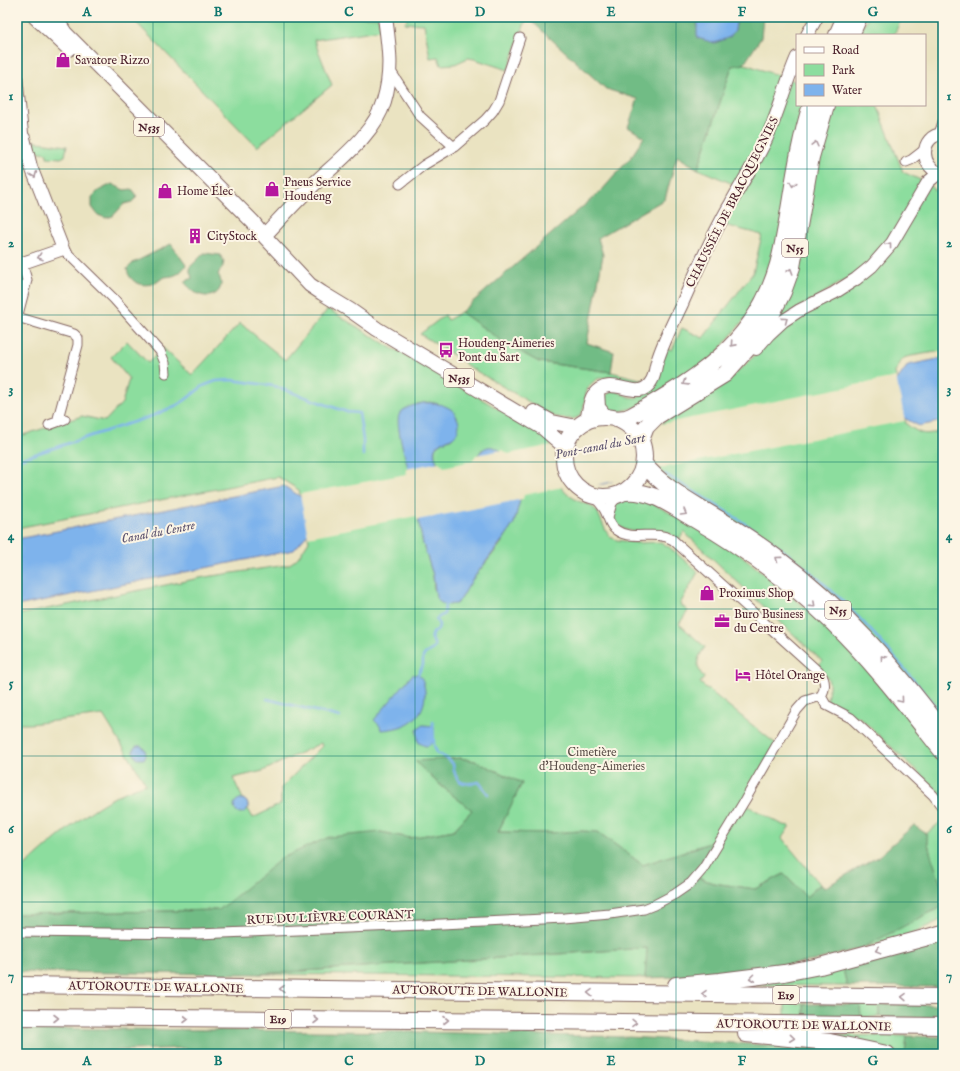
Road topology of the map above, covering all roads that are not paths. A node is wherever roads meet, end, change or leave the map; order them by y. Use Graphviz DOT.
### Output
graph roads {
  1 [pos="35,17"];
  2 [pos="53,17"];
  3 [pos="385,17"];
  4 [pos="816,17"];
  5 [pos="845,17"];
  6 [pos="859,17"];
  7 [pos="808,34"];
  8 [pos="837,34"];
  9 [pos="851,34"];
  10 [pos="520,38"];
  11 [pos="796,60"];
  12 [pos="390,70"];
  13 [pos="17,71"];
  14 [pos="811,106"];
  15 [pos="826,106"];
  16 [pos="943,122"];
  17 [pos="941,134"];
  18 [pos="20,137"];
  19 [pos="454,147"];
  20 [pos="925,156"];
  21 [pos="908,161"];
  22 [pos="942,172"];
  23 [pos="400,184"];
  24 [pos="264,236"];
  25 [pos="63,249"];
  26 [pos="20,264"];
  27 [pos="350,310"];
  28 [pos="17,317"];
  29 [pos="166,373"];
  30 [pos="725,374"];
  31 [pos="598,391"];
  32 [pos="611,418"];
  33 [pos="57,422"];
  34 [pos="582,424"];
  35 [pos="641,440"];
  36 [pos="565,448"];
  37 [pos="644,464"];
  38 [pos="622,493"];
  39 [pos="594,496"];
  40 [pos="608,517"];
  41 [pos="821,696"];
  42 [pos="943,731"];
  43 [pos="943,752"];
  44 [pos="943,808"];
  45 [pos="943,924"];
  46 [pos="17,932"];
  47 [pos="943,932"];
  48 [pos="907,942"];
  49 [pos="17,985"];
  50 [pos="629,994"];
  51 [pos="943,997"];
  52 [pos="17,1017"];
  53 [pos="698,1024"];
  54 [pos="943,1026"];
  55 [pos="887,1054"];
  1 -- 24 [label="main road, N535"];
  2 -- 24 [label="main road, N535"];
  3 -- 12 [label="main road"];
  4 -- 7 [label="street"];
  5 -- 8 [label="highway"];
  6 -- 9 [label="highway"];
  10 -- 19 [label="street"];
  11 -- 31 [label="street, CHAUSSÉE DE BRACQUEGNIES"];
  12 -- 19 [label="street"];
  12 -- 24 [label="main road"];
  13 -- 18 [label="street"];
  14 -- 32 [label="highway, N55, one-way"];
  30 -- 15 [label="highway, N55, one-way"];
  16 -- 17 [label="street"];
  17 -- 20 [label="street"];
  18 -- 25 [label="street, one-way"];
  19 -- 23 [label="street"];
  20 -- 21 [label="street"];
  20 -- 22 [label="street"];
  30 -- 22 [label="street, one-way"];
  24 -- 27 [label="main road, N535"];
  25 -- 26 [label="street, one-way"];
  25 -- 29 [label="street"];
  26 -- 28 [label="street"];
  27 -- 34 [label="main road, N535"];
  27 -- 36 [label="main road, N535"];
  28 -- 33 [label="street"];
  30 -- 35 [label="highway, N55"];
  31 -- 32 [label="street"];
  31 -- 34 [label="street"];
  32 -- 34 [label="highway"];
  32 -- 35 [label="highway"];
  34 -- 36 [label="highway"];
  35 -- 37 [label="highway"];
  36 -- 39 [label="highway"];
  37 -- 38 [label="highway"];
  42 -- 37 [label="highway, N55, one-way"];
  38 -- 39 [label="highway"];
  38 -- 40 [label="street"];
  38 -- 43 [label="highway, N55, one-way"];
  39 -- 40 [label="street"];
  40 -- 41 [label="street"];
  41 -- 44 [label="street"];
  41 -- 46 [label="street, RUE DU LIÈVRE COURANT"];
  45 -- 48 [label="highway"];
  47 -- 48 [label="highway"];
  48 -- 50 [label="highway, one-way"];
  50 -- 49 [label="highway, AUTOROUTE DE WALLONIE / E19, one-way"];
  51 -- 50 [label="highway, AUTOROUTE DE WALLONIE / E19, one-way"];
  52 -- 53 [label="highway, AUTOROUTE DE WALLONIE / E19, one-way"];
  53 -- 54 [label="highway, AUTOROUTE DE WALLONIE / E19"];
  53 -- 55 [label="highway, one-way"];
}
